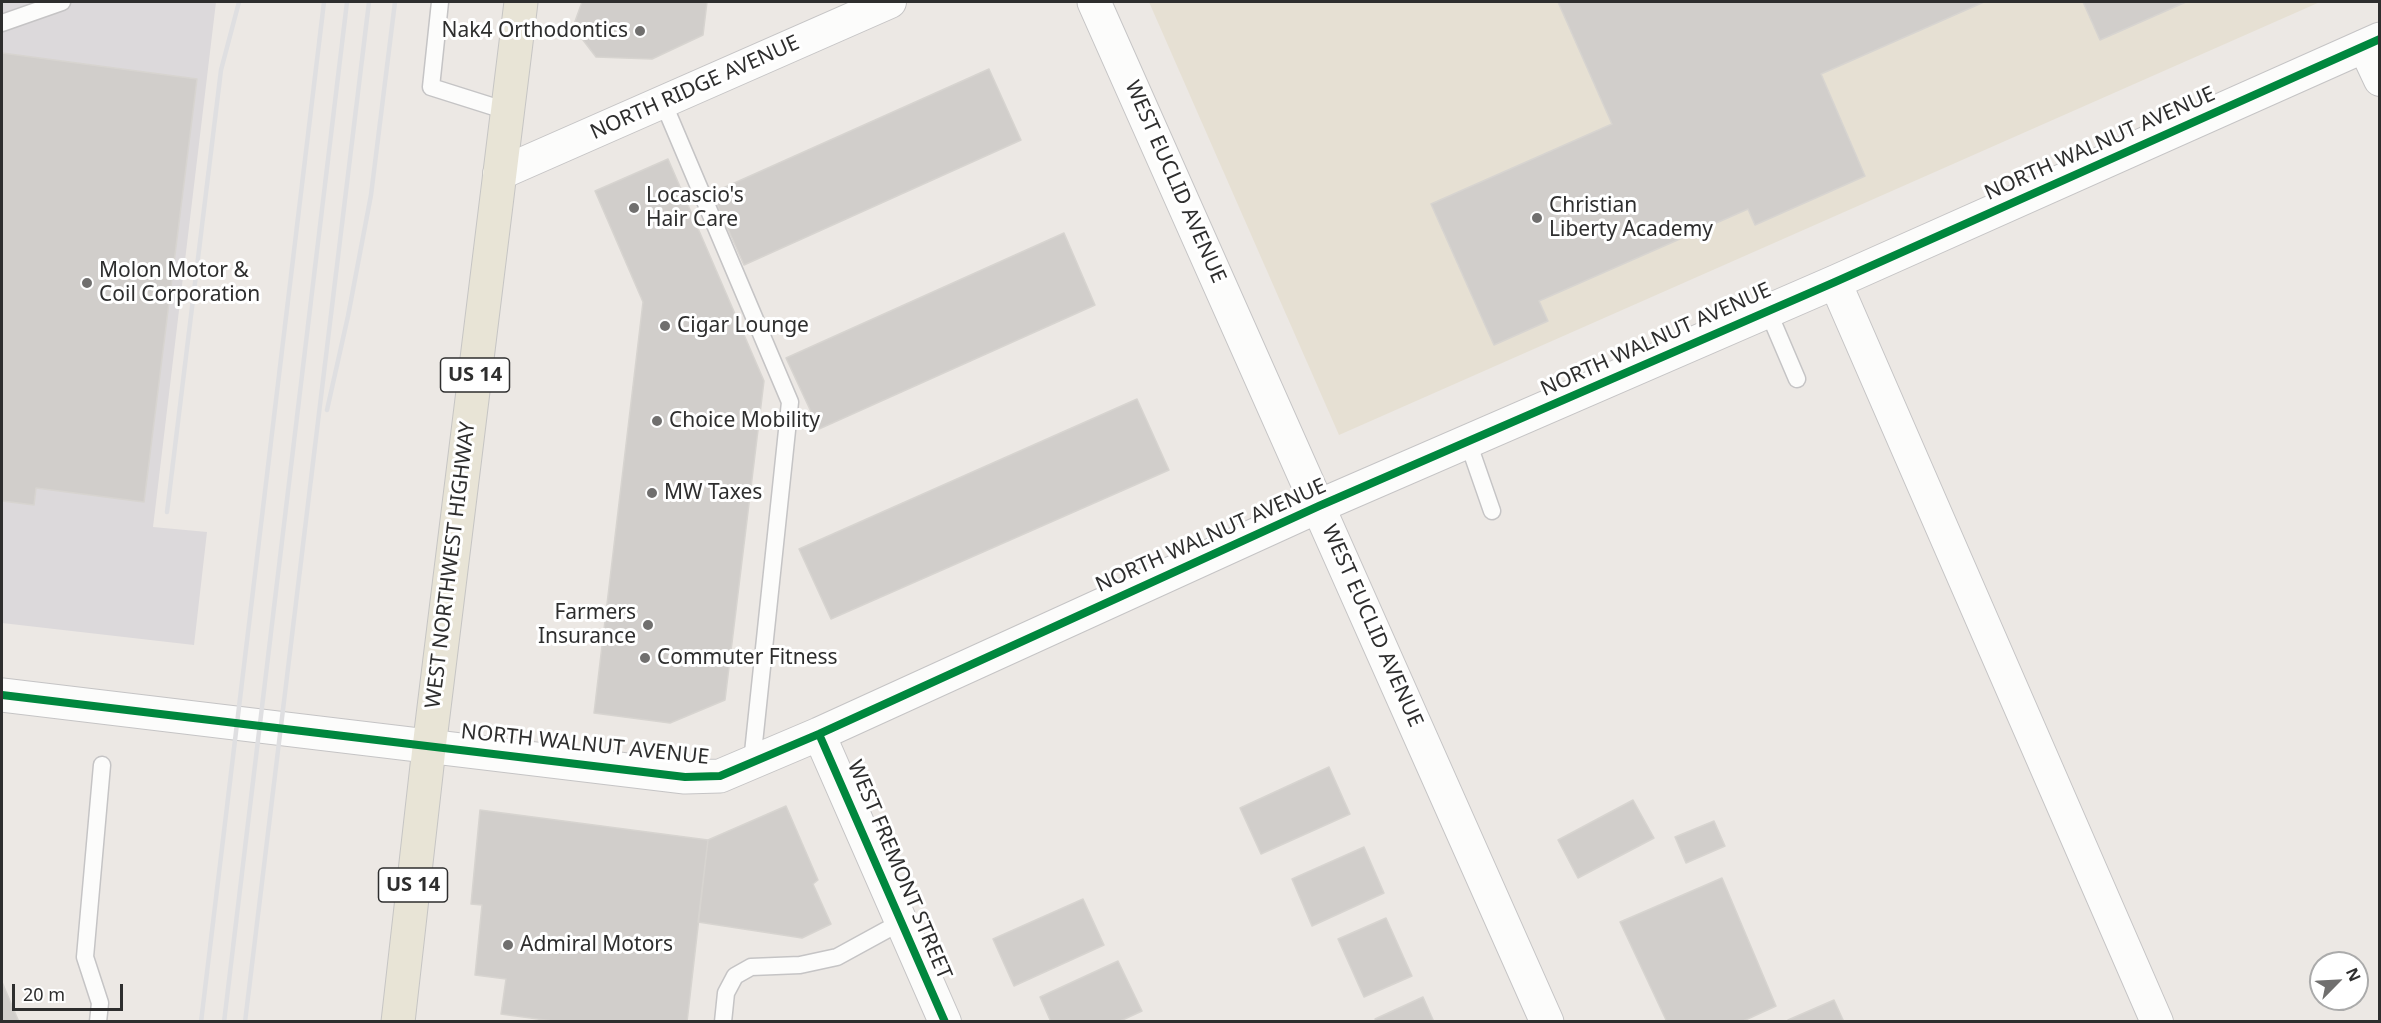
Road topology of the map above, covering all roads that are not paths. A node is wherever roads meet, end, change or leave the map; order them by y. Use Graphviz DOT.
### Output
graph roads {
  1 [pos="62,2"];
  2 [pos="440,2"];
  3 [pos="521,2"];
  4 [pos="890,2"];
  5 [pos="1094,2"];
  6 [pos="2,23"];
  7 [pos="2372,42"];
  8 [pos="2379,81"];
  9 [pos="663,102"];
  10 [pos="507,111"];
  11 [pos="499,174"];
  12 [pos="1835,282"];
  13 [pos="1768,311"];
  14 [pos="1797,379"];
  15 [pos="1468,442"];
  16 [pos="1319,506"];
  17 [pos="1492,511"];
  18 [pos="2,695"];
  19 [pos="819,734"];
  20 [pos="429,748"];
  21 [pos="752,762"];
  22 [pos="102,765"];
  23 [pos="901,922"];
  24 [pos="399,1021"];
  25 [pos="98,1022"];
  26 [pos="723,1022"];
  27 [pos="945,1022"];
  28 [pos="1547,1022"];
  29 [pos="2157,1022"];
  1 -- 6 [label="lane"];
  2 -- 10 [label="lane"];
  3 -- 10 [label="main road, WEST NORTHWEST HIGHWAY / US 14"];
  4 -- 9 [label="street, NORTH RIDGE AVENUE"];
  5 -- 16 [label="street, WEST EUCLID AVENUE"];
  7 -- 8 [label="street"];
  7 -- 12 [label="street, NORTH WALNUT AVENUE"];
  9 -- 11 [label="street, NORTH RIDGE AVENUE"];
  9 -- 21 [label="lane"];
  10 -- 11 [label="main road, WEST NORTHWEST HIGHWAY / US 14"];
  11 -- 20 [label="main road, WEST NORTHWEST HIGHWAY / US 14"];
  12 -- 13 [label="street, NORTH WALNUT AVENUE"];
  12 -- 29 [label="street"];
  13 -- 14 [label="lane"];
  13 -- 15 [label="street, NORTH WALNUT AVENUE"];
  15 -- 16 [label="street, NORTH WALNUT AVENUE"];
  15 -- 17 [label="lane"];
  16 -- 19 [label="street, NORTH WALNUT AVENUE"];
  16 -- 28 [label="street, WEST EUCLID AVENUE"];
  18 -- 20 [label="street, NORTH WALNUT AVENUE"];
  19 -- 21 [label="street, NORTH WALNUT AVENUE"];
  19 -- 23 [label="street, WEST FREMONT STREET"];
  20 -- 21 [label="street, NORTH WALNUT AVENUE"];
  20 -- 24 [label="main road, WEST NORTHWEST HIGHWAY / US 14"];
  22 -- 25 [label="lane"];
  23 -- 26 [label="lane"];
  23 -- 27 [label="street, WEST FREMONT STREET"];
}
